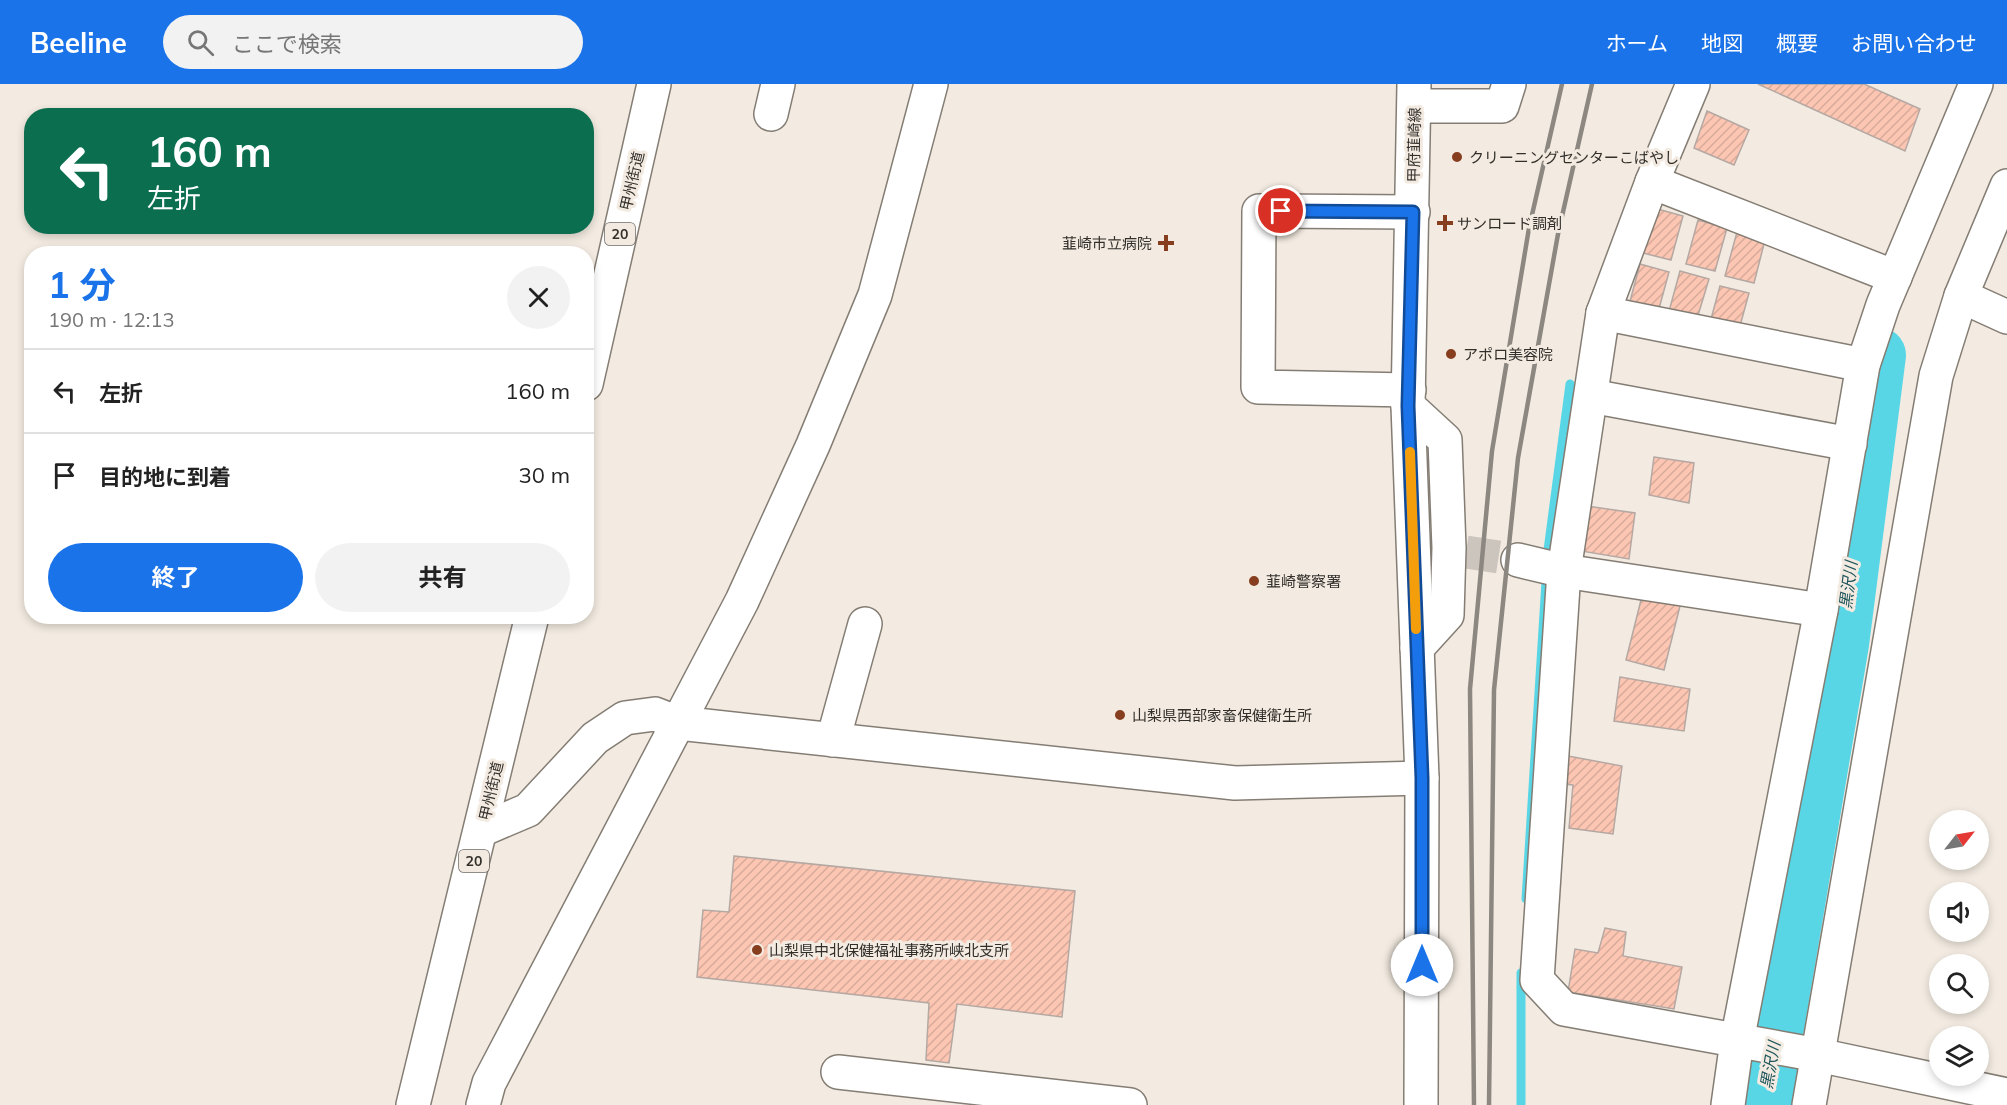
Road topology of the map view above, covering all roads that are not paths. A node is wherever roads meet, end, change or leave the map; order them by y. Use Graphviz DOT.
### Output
graph roads {
  1 [pos="654,84"];
  2 [pos="916,84"];
  3 [pos="932,84"];
  4 [pos="1509,84"];
  5 [pos="1693,84"];
  6 [pos="1976,84"];
  7 [pos="1414,95"];
  8 [pos="1652,182"];
  9 [pos="2007,186"];
  10 [pos="1413,212"];
  11 [pos="1895,277"];
  12 [pos="1961,296"];
  13 [pos="1603,313"];
  14 [pos="2007,317"];
  15 [pos="594,349"];
  16 [pos="1863,364"];
  17 [pos="1591,396"];
  18 [pos="1409,398"];
  19 [pos="1850,444"];
  20 [pos="800,473"];
  21 [pos="1518,560"];
  22 [pos="1564,571"];
  23 [pos="1821,610"];
  24 [pos="530,624"];
  25 [pos="865,624"];
  26 [pos="1417,648"];
  27 [pos="678,723"];
  28 [pos="833,740"];
  29 [pos="1422,778"];
  30 [pos="481,830"];
  31 [pos="1737,1041"];
  32 [pos="1818,1055"];
  33 [pos="838,1072"];
  34 [pos="2007,1095"];
  35 [pos="413,1105"];
  36 [pos="483,1105"];
  37 [pos="1130,1105"];
  38 [pos="1421,1105"];
  39 [pos="1728,1105"];
  40 [pos="1809,1105"];
  1 -- 15 [label="main road, 甲州街道 / 20"];
  2 -- 20 [label="main road"];
  3 -- 20 [label="main road"];
  4 -- 7 [label="main road"];
  5 -- 8 [label="main road"];
  6 -- 11 [label="main road"];
  7 -- 10 [label="main road, 甲府韮崎線"];
  8 -- 11 [label="main road"];
  8 -- 13 [label="main road"];
  9 -- 12 [label="main road"];
  10 -- 18 [label="main road, 甲府韮崎線"];
  10 -- 18 [label="main road"];
  11 -- 16 [label="main road"];
  12 -- 14 [label="main road"];
  12 -- 32 [label="main road"];
  13 -- 16 [label="main road"];
  13 -- 17 [label="main road"];
  16 -- 19 [label="main road"];
  17 -- 19 [label="main road"];
  17 -- 22 [label="main road"];
  18 -- 26 [label="main road, 甲府韮崎線"];
  18 -- 26 [label="main road"];
  19 -- 23 [label="main road"];
  20 -- 27 [label="main road"];
  21 -- 22 [label="main road"];
  22 -- 23 [label="main road"];
  22 -- 31 [label="main road"];
  23 -- 31 [label="main road"];
  24 -- 30 [label="main road, 甲州街道 / 20"];
  25 -- 28 [label="main road"];
  26 -- 29 [label="main road, 甲府韮崎線"];
  27 -- 28 [label="main road"];
  27 -- 30 [label="main road"];
  27 -- 36 [label="main road"];
  28 -- 29 [label="main road"];
  29 -- 38 [label="main road, 甲府韮崎線"];
  30 -- 35 [label="main road, 甲州街道 / 20"];
  31 -- 32 [label="main road"];
  31 -- 39 [label="main road"];
  32 -- 34 [label="main road"];
  32 -- 40 [label="main road"];
  33 -- 37 [label="main road"];
}
